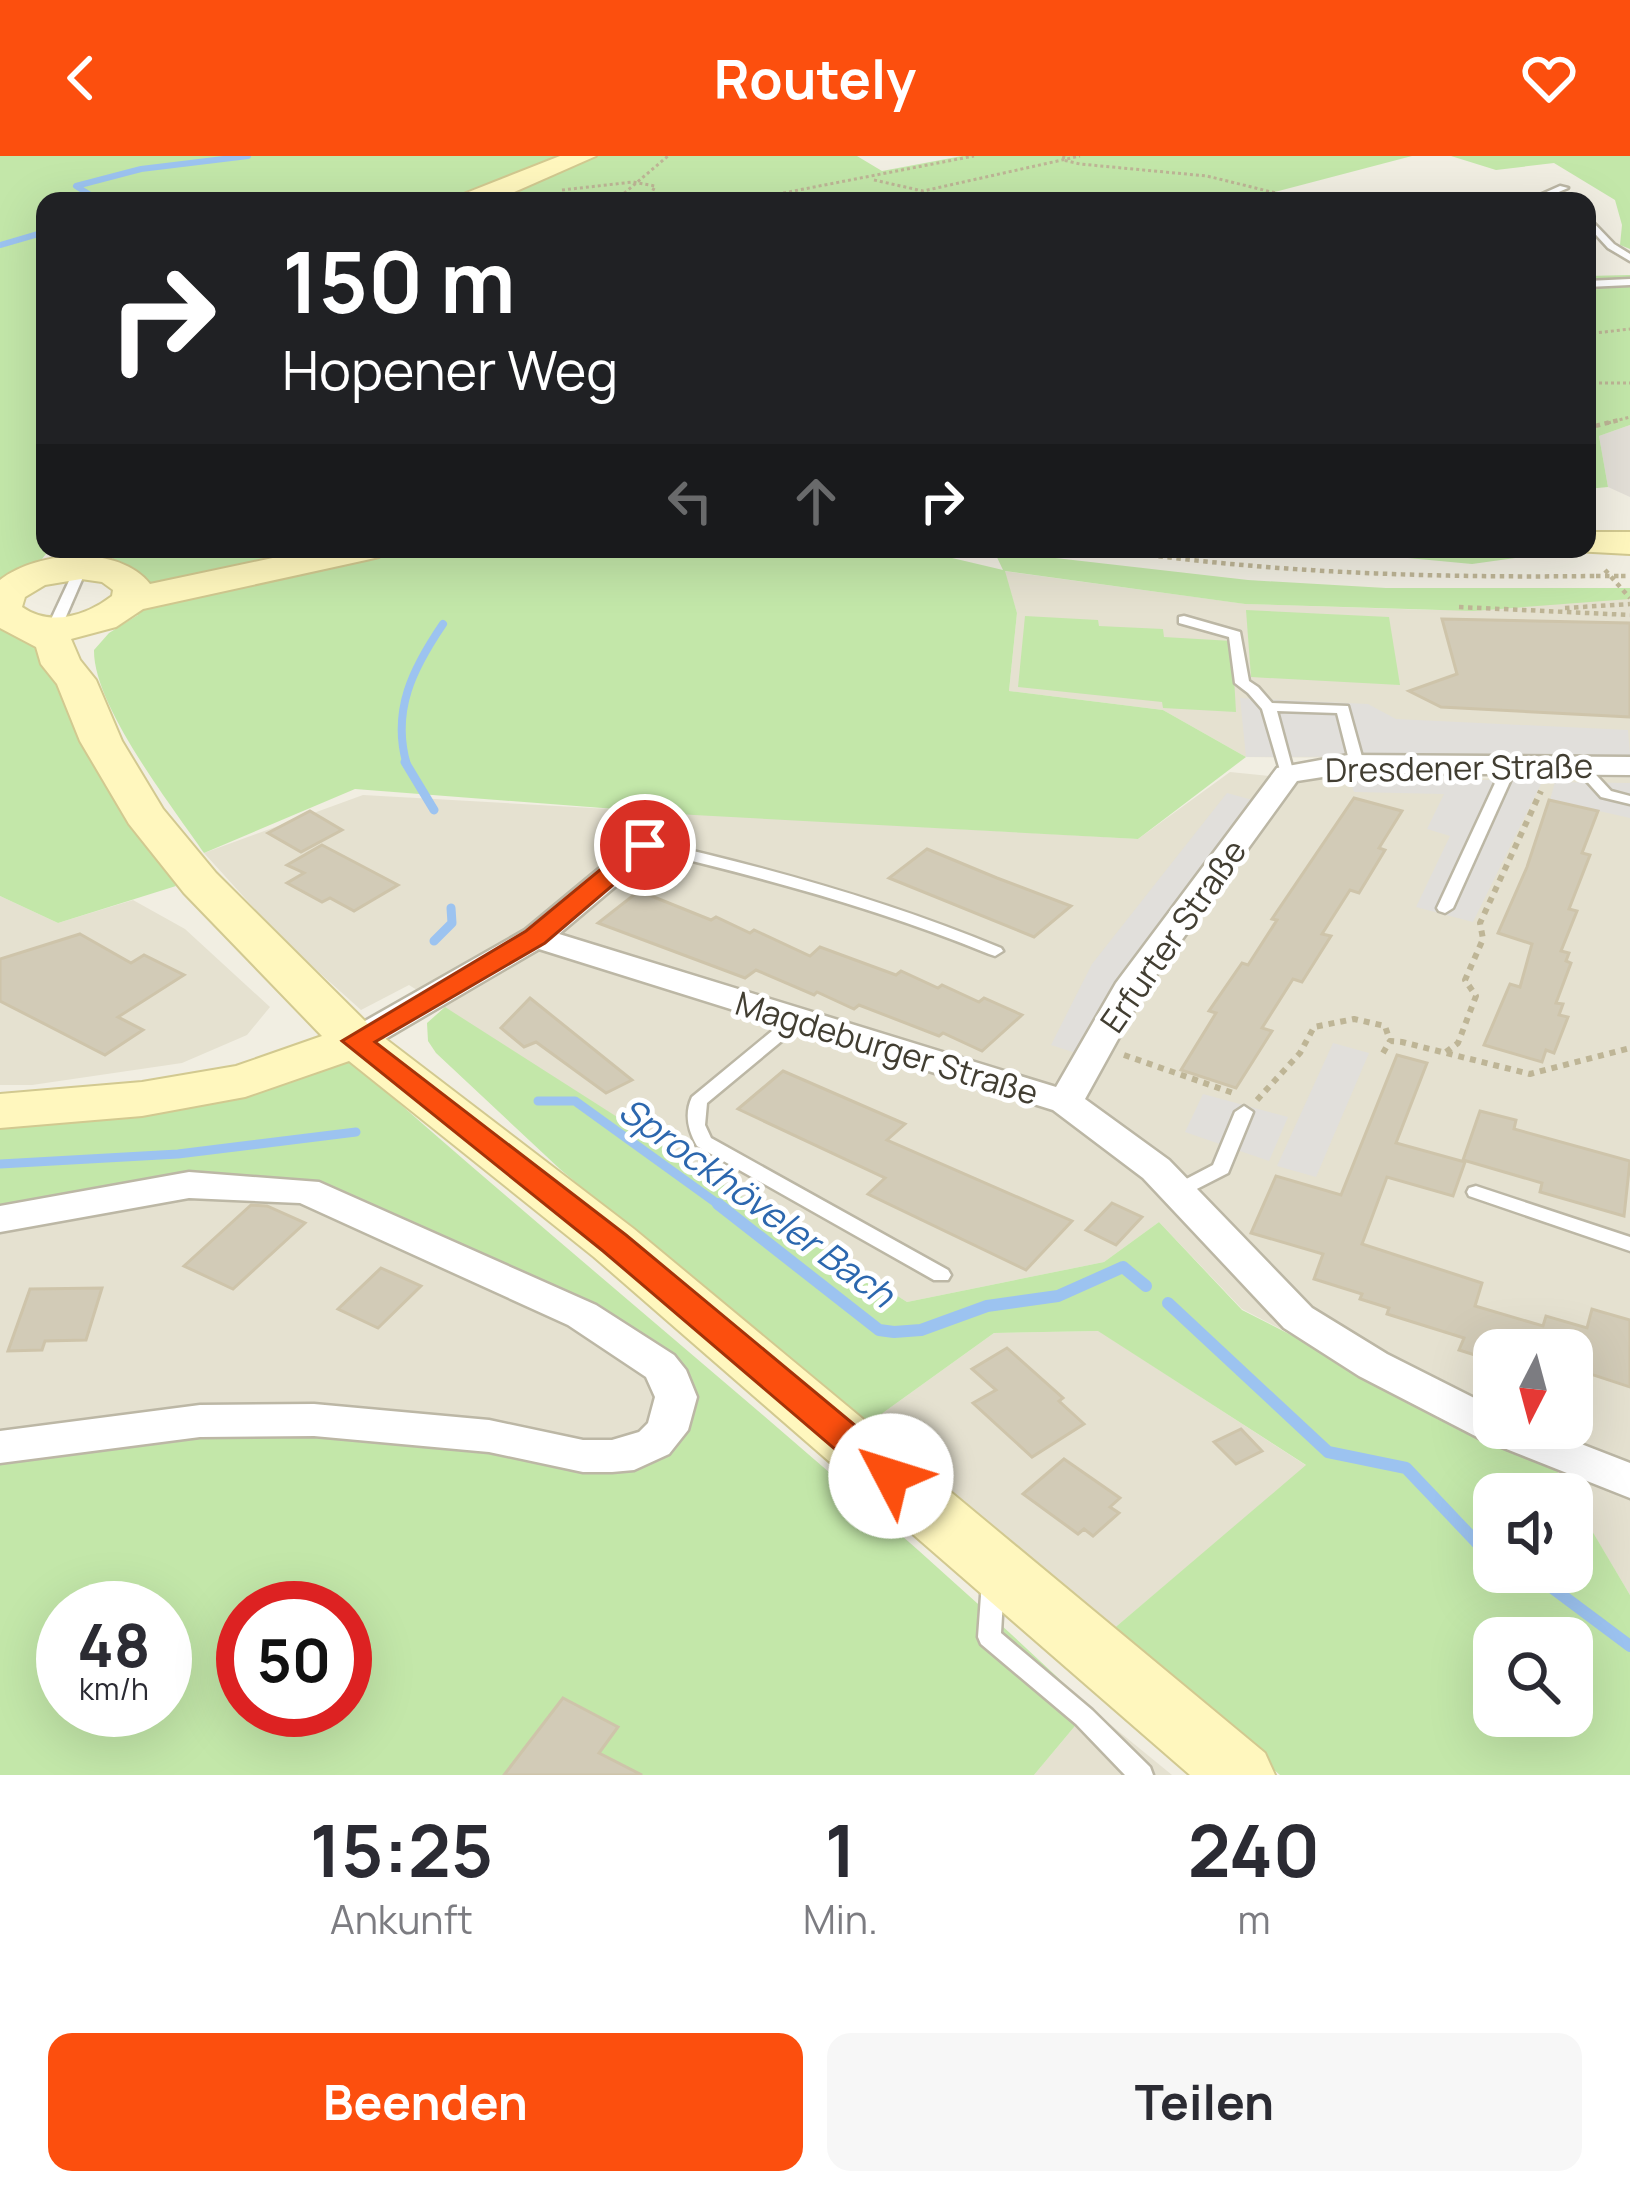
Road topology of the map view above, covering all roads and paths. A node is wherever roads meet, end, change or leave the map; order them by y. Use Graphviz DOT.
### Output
graph roads {
  1 [pos="583,156"];
  2 [pos="668,156"];
  3 [pos="974,156"];
  4 [pos="1080,156"];
  5 [pos="1064,158"];
  6 [pos="870,179"];
  7 [pos="633,182"];
  8 [pos="1563,188"];
  9 [pos="923,191"];
  10 [pos="493,192"];
  11 [pos="558,192"];
  12 [pos="623,192"];
  13 [pos="653,192"];
  14 [pos="794,192"];
  15 [pos="919,192"];
  16 [pos="1272,192"];
  17 [pos="1552,192"];
  18 [pos="1596,229"];
  19 [pos="1630,258"];
  20 [pos="1630,282"];
  21 [pos="1596,284"];
  22 [pos="1630,329"];
  23 [pos="1596,333"];
  24 [pos="1630,382"];
  25 [pos="1596,383"];
  26 [pos="1630,417"];
  27 [pos="1596,426"];
  28 [pos="320,558"];
  29 [pos="1170,558"];
  30 [pos="1592,560"];
  31 [pos="1625,560"];
  32 [pos="91,576"];
  33 [pos="1630,576"];
  34 [pos="1614,582"];
  35 [pos="1630,601"];
  36 [pos="1460,607"];
  37 [pos="1532,610"];
  38 [pos="1630,615"];
  39 [pos="1184,620"];
  40 [pos="46,628"];
  41 [pos="76,680"];
  42 [pos="1269,707"];
  43 [pos="1358,764"];
  44 [pos="1510,766"];
  45 [pos="1566,766"];
  46 [pos="1630,766"];
  47 [pos="1287,774"];
  48 [pos="1630,800"];
  49 [pos="655,837"];
  50 [pos="1444,908"];
  51 [pos="536,937"];
  52 [pos="995,951"];
  53 [pos="795,1022"];
  54 [pos="356,1041"];
  55 [pos="1390,1041"];
  56 [pos="1096,1048"];
  57 [pos="1630,1048"];
  58 [pos="1447,1052"];
  59 [pos="1383,1053"];
  60 [pos="1066,1102"];
  61 [pos="1250,1107"];
  62 [pos="0,1111"];
  63 [pos="1177,1192"];
  64 [pos="1476,1192"];
  65 [pos="0,1220"];
  66 [pos="1630,1244"];
  67 [pos="941,1275"];
  68 [pos="1473,1416"];
  69 [pos="0,1448"];
  70 [pos="1550,1449"];
  71 [pos="1630,1481"];
  72 [pos="995,1563"];
  73 [pos="1141,1775"];
  74 [pos="1240,1775"];
  1 -- 10 [label="main road"];
  2 -- 7 [label="path"];
  3 -- 6 [label="path"];
  4 -- 5 [label="path"];
  5 -- 9 [label="path"];
  5 -- 16 [label="path"];
  6 -- 9 [label="path"];
  6 -- 14 [label="path"];
  7 -- 11 [label="path"];
  7 -- 12 [label="path"];
  7 -- 13 [label="path"];
  8 -- 17 [label="lane"];
  9 -- 15 [label="path"];
  18 -- 19 [label="lane"];
  20 -- 21 [label="lane"];
  22 -- 23 [label="path"];
  24 -- 25 [label="path"];
  26 -- 27 [label="path"];
  28 -- 32 [label="main road"];
  29 -- 30 [label="path"];
  30 -- 31 [label="main road"];
  30 -- 31 [label="path, bridge"];
  31 -- 33 [label="path"];
  32 -- 40 [label="main road"];
  32 -- 40 [label="lane"];
  32 -- 40 [label="main road"];
  32 -- 41 [label="main road"];
  34 -- 35 [label="path"];
  35 -- 37 [label="path"];
  36 -- 37 [label="path"];
  37 -- 38 [label="path"];
  39 -- 42 [label="lane"];
  40 -- 41 [label="main road"];
  41 -- 54 [label="main road"];
  42 -- 43 [label="lane"];
  42 -- 47 [label="lane"];
  43 -- 44 [label="street, Dresdener Straße"];
  43 -- 47 [label="street, Dresdener Straße"];
  44 -- 45 [label="street, Dresdener Straße"];
  44 -- 50 [label="lane"];
  45 -- 46 [label="street, Dresdener Straße"];
  45 -- 48 [label="lane"];
  45 -- 58 [label="path"];
  47 -- 56 [label="street, Erfurter Straße"];
  49 -- 51 [label="street"];
  49 -- 52 [label="lane"];
  51 -- 53 [label="street, Magdeburger Straße"];
  51 -- 54 [label="street"];
  53 -- 60 [label="street, Magdeburger Straße"];
  53 -- 67 [label="lane"];
  54 -- 62 [label="main road"];
  54 -- 72 [label="main road"];
  55 -- 58 [label="path"];
  55 -- 59 [label="path"];
  55 -- 61 [label="path"];
  56 -- 60 [label="street, Erfurter Straße"];
  56 -- 61 [label="path"];
  57 -- 58 [label="path"];
  60 -- 63 [label="street, Magdeburger Straße"];
  61 -- 63 [label="lane"];
  63 -- 68 [label="street, Magdeburger Straße"];
  64 -- 66 [label="lane"];
  65 -- 69 [label="street"];
  70 -- 71 [label="street, Magdeburger Straße"];
  72 -- 73 [label="lane"];
  72 -- 74 [label="main road"];
}
